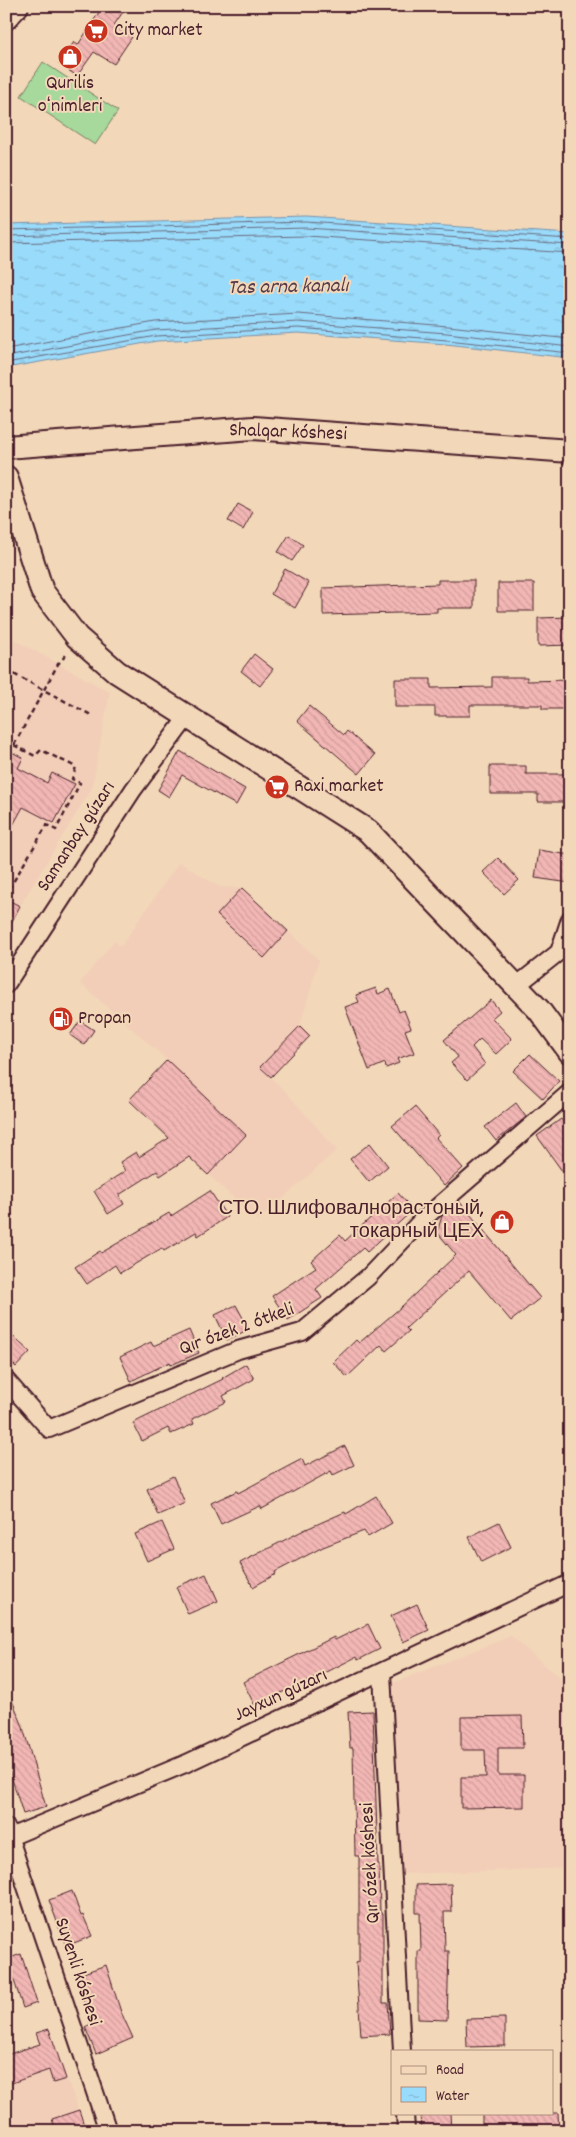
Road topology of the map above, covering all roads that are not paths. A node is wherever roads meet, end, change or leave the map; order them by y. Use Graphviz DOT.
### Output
graph roads {
  1 [pos="16,6"];
  2 [pos="6,18"];
  3 [pos="6,447"];
  4 [pos="570,452"];
  5 [pos="6,477"];
  6 [pos="188,716"];
  7 [pos="570,919"];
  8 [pos="6,984"];
  9 [pos="516,986"];
  10 [pos="570,1052"];
  11 [pos="570,1092"];
  12 [pos="6,1380"];
  13 [pos="570,1583"];
  14 [pos="382,1673"];
  15 [pos="7,1833"];
  16 [pos="402,2050"];
  17 [pos="405,2114"];
  18 [pos="108,2131"];
  19 [pos="406,2131"];
  1 -- 2 [label="street"];
  3 -- 4 [label="street, Shalqar kóshesi"];
  5 -- 6 [label="street"];
  6 -- 8 [label="street, Samanbay gúzarı"];
  6 -- 9 [label="street"];
  7 -- 9 [label="street"];
  9 -- 10 [label="street"];
  11 -- 12 [label="street, Qır ózek 2 ótkeli"];
  13 -- 14 [label="street, Jayxun gúzarı"];
  14 -- 15 [label="street, Jayxun gúzarı"];
  14 -- 16 [label="street, Qır ózek kóshesi"];
  15 -- 18 [label="street, Suyenli kóshesi"];
  17 -- 19 [label="street"];
}
